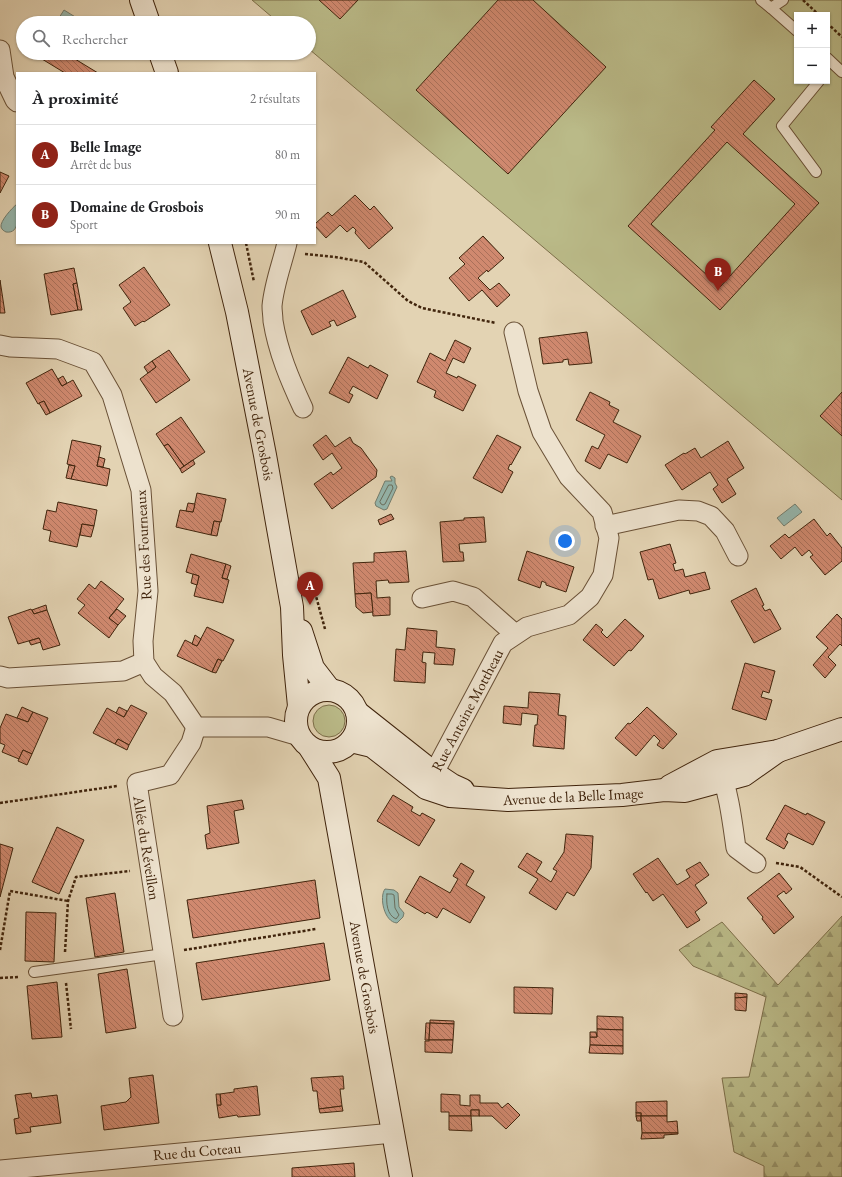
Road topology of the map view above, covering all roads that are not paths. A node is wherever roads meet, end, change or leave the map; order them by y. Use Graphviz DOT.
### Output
graph roads {
  1 [pos="141,0"];
  2 [pos="761,0"];
  3 [pos="783,0"];
  4 [pos="771,8"];
  5 [pos="147,16"];
  6 [pos="794,28"];
  7 [pos="0,50"];
  8 [pos="162,60"];
  9 [pos="830,65"];
  10 [pos="166,72"];
  11 [pos="842,72"];
  12 [pos="817,84"];
  13 [pos="16,101"];
  14 [pos="816,172"];
  15 [pos="220,244"];
  16 [pos="286,247"];
  17 [pos="514,332"];
  18 [pos="0,345"];
  19 [pos="303,408"];
  20 [pos="605,526"];
  21 [pos="738,556"];
  22 [pos="422,598"];
  23 [pos="292,607"];
  24 [pos="515,634"];
  25 [pos="144,662"];
  26 [pos="0,676"];
  27 [pos="330,690"];
  28 [pos="357,712"];
  29 [pos="196,727"];
  30 [pos="301,727"];
  31 [pos="842,729"];
  32 [pos="346,745"];
  33 [pos="721,771"];
  34 [pos="329,778"];
  35 [pos="430,780"];
  36 [pos="756,863"];
  37 [pos="164,954"];
  38 [pos="34,972"];
  39 [pos="173,1016"];
  40 [pos="393,1133"];
  41 [pos="0,1170"];
  42 [pos="401,1177"];
  1 -- 5 [label="street"];
  2 -- 4 [label="lane"];
  3 -- 4 [label="lane"];
  4 -- 6 [label="lane"];
  7 -- 13 [label="street"];
  8 -- 10 [label="street"];
  9 -- 11 [label="lane"];
  12 -- 14 [label="lane"];
  15 -- 23 [label="street, Avenue de Grosbois"];
  16 -- 19 [label="street"];
  17 -- 20 [label="street, Rue Antoine Mottheau"];
  18 -- 25 [label="street, Rue des Fourneaux"];
  20 -- 21 [label="street"];
  20 -- 24 [label="street, Rue Antoine Mottheau"];
  22 -- 24 [label="street"];
  23 -- 27 [label="street, Avenue de Grosbois"];
  23 -- 30 [label="street, Avenue de Grosbois"];
  24 -- 35 [label="street, Rue Antoine Mottheau"];
  25 -- 26 [label="street"];
  25 -- 29 [label="street"];
  27 -- 28 [label="street"];
  27 -- 30 [label="street"];
  28 -- 32 [label="street"];
  28 -- 35 [label="street, Avenue de la Belle Image"];
  29 -- 30 [label="street"];
  29 -- 37 [label="street, Allée du Réveillon"];
  30 -- 32 [label="street"];
  30 -- 34 [label="street, Avenue de Grosbois"];
  31 -- 33 [label="street, Avenue de la Belle Image"];
  32 -- 34 [label="street"];
  32 -- 35 [label="street, Avenue de la Belle Image"];
  33 -- 35 [label="street, Avenue de la Belle Image"];
  33 -- 36 [label="street"];
  34 -- 40 [label="street, Avenue de Grosbois"];
  37 -- 38 [label="lane"];
  37 -- 39 [label="street, Allée du Réveillon"];
  40 -- 41 [label="street, Rue du Coteau"];
  40 -- 42 [label="street, Avenue de Grosbois"];
}
